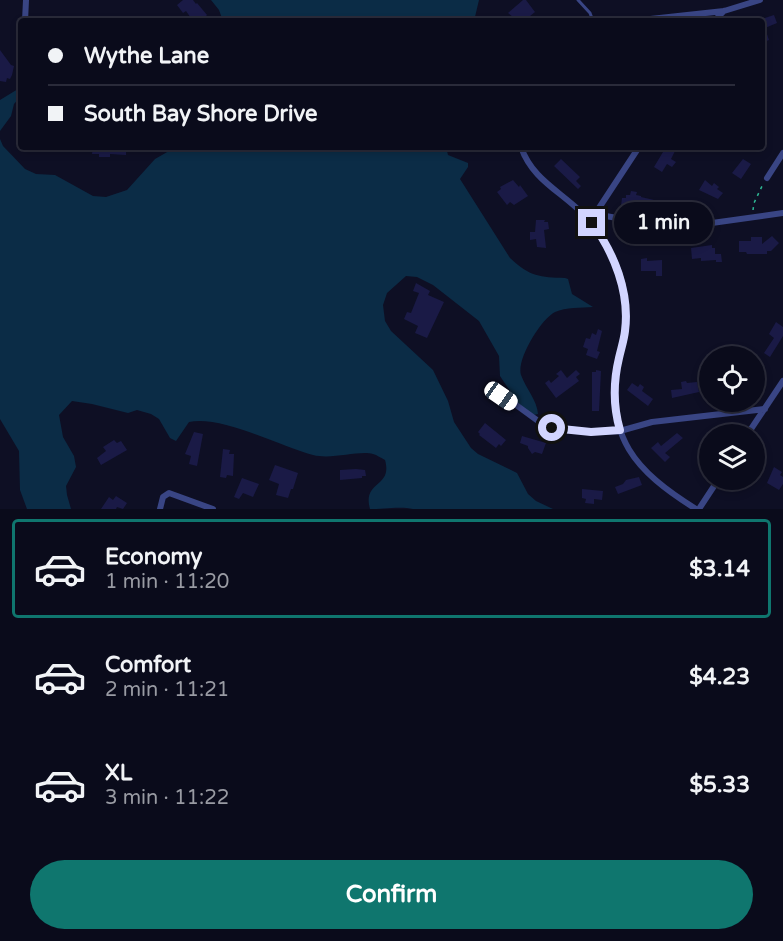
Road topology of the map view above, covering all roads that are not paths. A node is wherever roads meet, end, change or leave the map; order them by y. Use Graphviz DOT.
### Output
graph roads {
  1 [pos="26,0"];
  2 [pos="578,0"];
  3 [pos="760,0"];
  4 [pos="724,11"];
  5 [pos="25,18"];
  6 [pos="592,18"];
  7 [pos="660,18"];
  8 [pos="717,18"];
  9 [pos="522,150"];
  10 [pos="637,150"];
  11 [pos="783,153"];
  12 [pos="767,178"];
  13 [pos="582,212"];
  14 [pos="783,213"];
  15 [pos="595,214"];
  16 [pos="783,381"];
  17 [pos="494,389"];
  18 [pos="765,409"];
  19 [pos="739,412"];
  20 [pos="620,430"];
  21 [pos="711,490"];
  22 [pos="160,509"];
  23 [pos="213,509"];
  24 [pos="698,509"];
  1 -- 5 [label="street"];
  2 -- 6 [label="lane"];
  3 -- 4 [label="street"];
  4 -- 7 [label="street"];
  4 -- 8 [label="street"];
  9 -- 13 [label="street"];
  10 -- 15 [label="street"];
  11 -- 12 [label="street"];
  13 -- 15 [label="street"];
  13 -- 20 [label="street"];
  14 -- 15 [label="street"];
  16 -- 18 [label="street"];
  17 -- 20 [label="street"];
  19 -- 20 [label="street"];
  20 -- 24 [label="street"];
  21 -- 24 [label="street"];
  22 -- 23 [label="street"];
}
